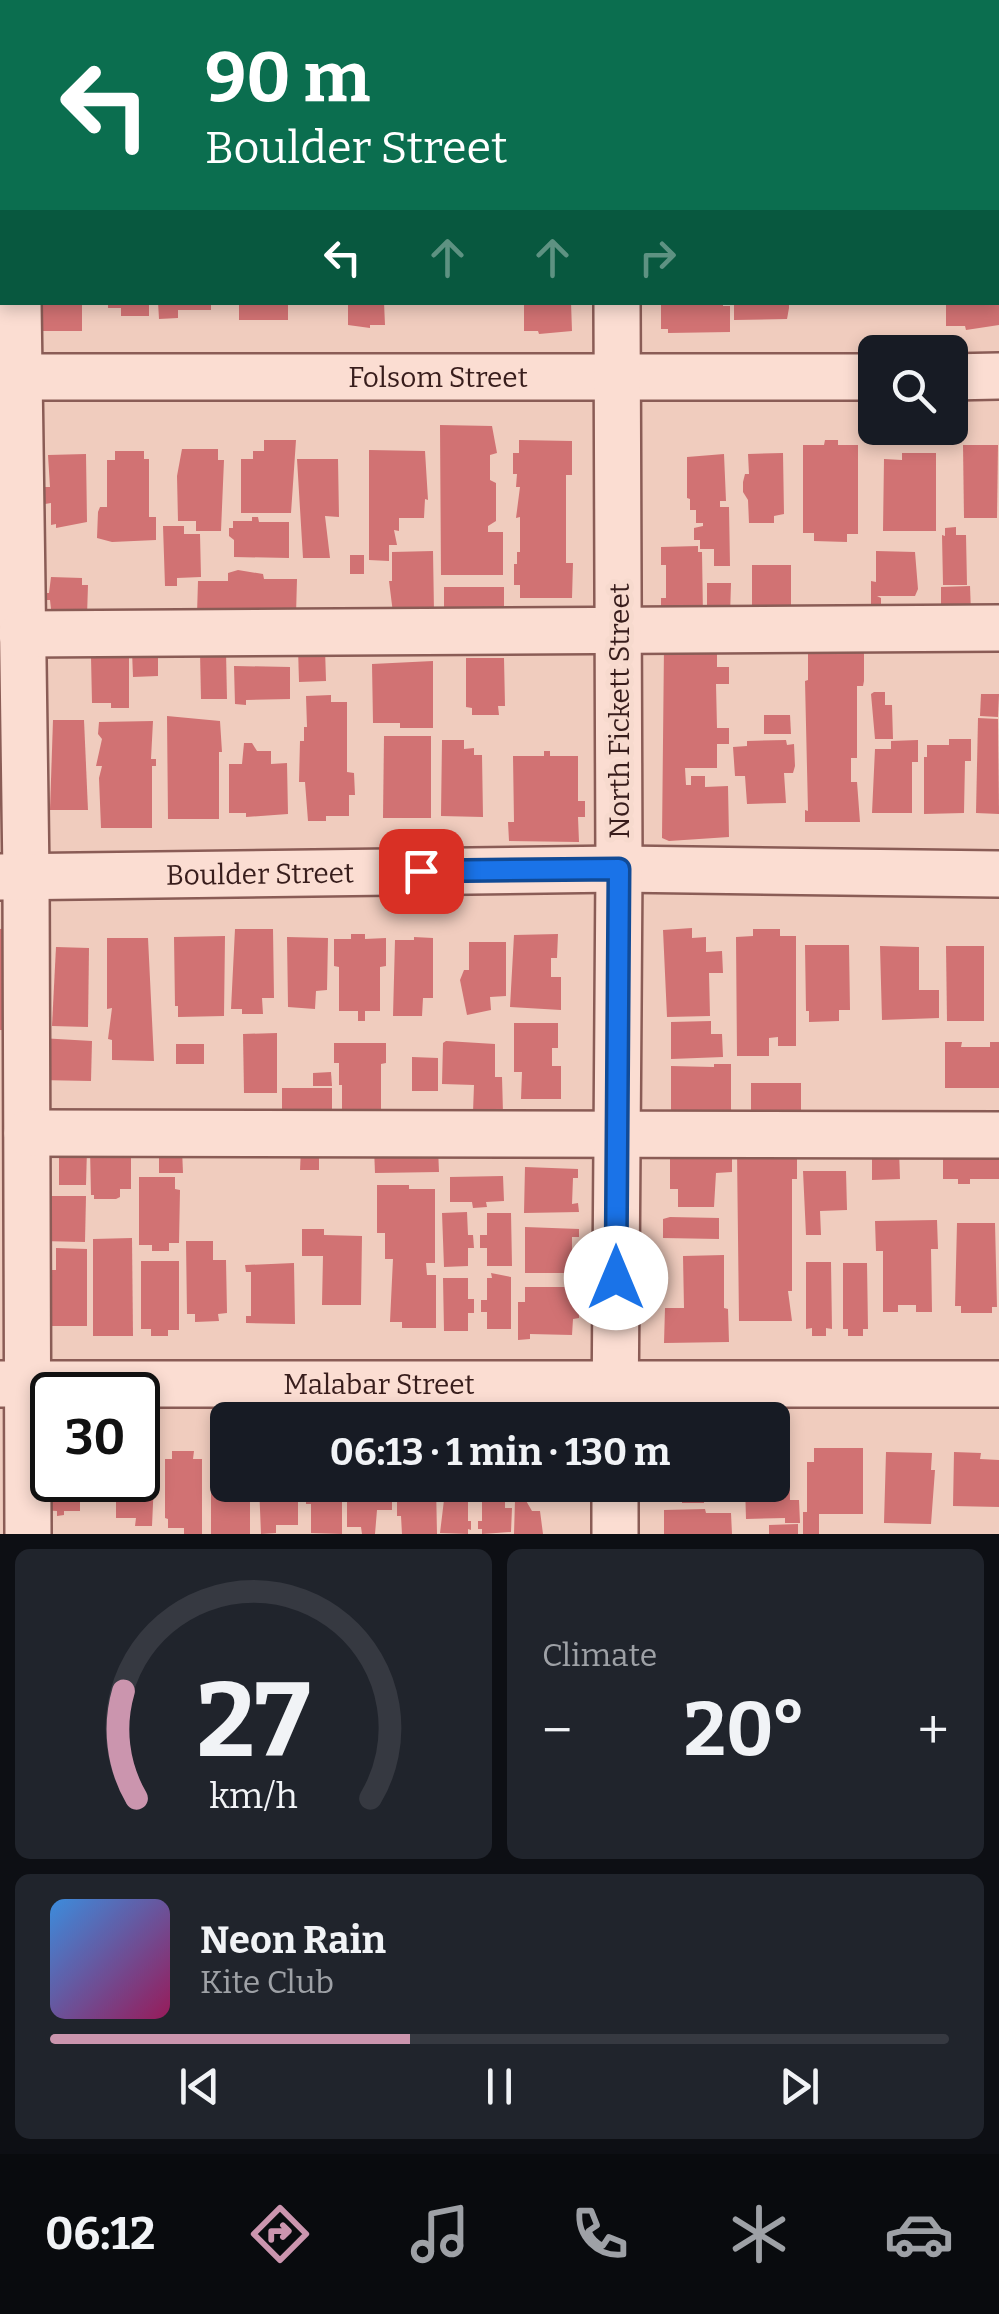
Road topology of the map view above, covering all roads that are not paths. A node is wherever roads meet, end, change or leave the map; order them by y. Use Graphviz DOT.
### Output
graph roads {
  1 [pos="18,305"];
  2 [pos="617,305"];
  3 [pos="968,376"];
  4 [pos="999,376"];
  5 [pos="9,377"];
  6 [pos="858,377"];
  7 [pos="618,379"];
  8 [pos="999,628"];
  9 [pos="618,629"];
  10 [pos="22,634"];
  11 [pos="619,869"];
  12 [pos="999,874"];
  13 [pos="13,876"];
  14 [pos="27,1133"];
  15 [pos="616,1134"];
  16 [pos="999,1135"];
  17 [pos="14,1384"];
  18 [pos="999,1384"];
  19 [pos="583,1402"];
  20 [pos="615,1402"];
  21 [pos="635,1402"];
  22 [pos="615,1502"];
  23 [pos="28,1534"];
  24 [pos="615,1534"];
  1 -- 5 [label="street"];
  2 -- 7 [label="street, North Fickett Street"];
  3 -- 4 [label="street"];
  5 -- 7 [label="street, Folsom Street"];
  5 -- 10 [label="street"];
  6 -- 7 [label="street, Folsom Street"];
  7 -- 9 [label="street, North Fickett Street"];
  8 -- 9 [label="street"];
  9 -- 10 [label="street"];
  9 -- 11 [label="street, North Fickett Street"];
  10 -- 13 [label="street"];
  11 -- 12 [label="street, Boulder Street"];
  11 -- 13 [label="street, Boulder Street"];
  11 -- 15 [label="street, North Fickett Street"];
  13 -- 14 [label="street"];
  14 -- 15 [label="street"];
  14 -- 17 [label="street"];
  15 -- 16 [label="street"];
  15 -- 20 [label="street, North Fickett Street"];
  17 -- 19 [label="street, Malabar Street"];
  17 -- 23 [label="street"];
  18 -- 21 [label="street, Malabar Street"];
  22 -- 24 [label="street"];
}
